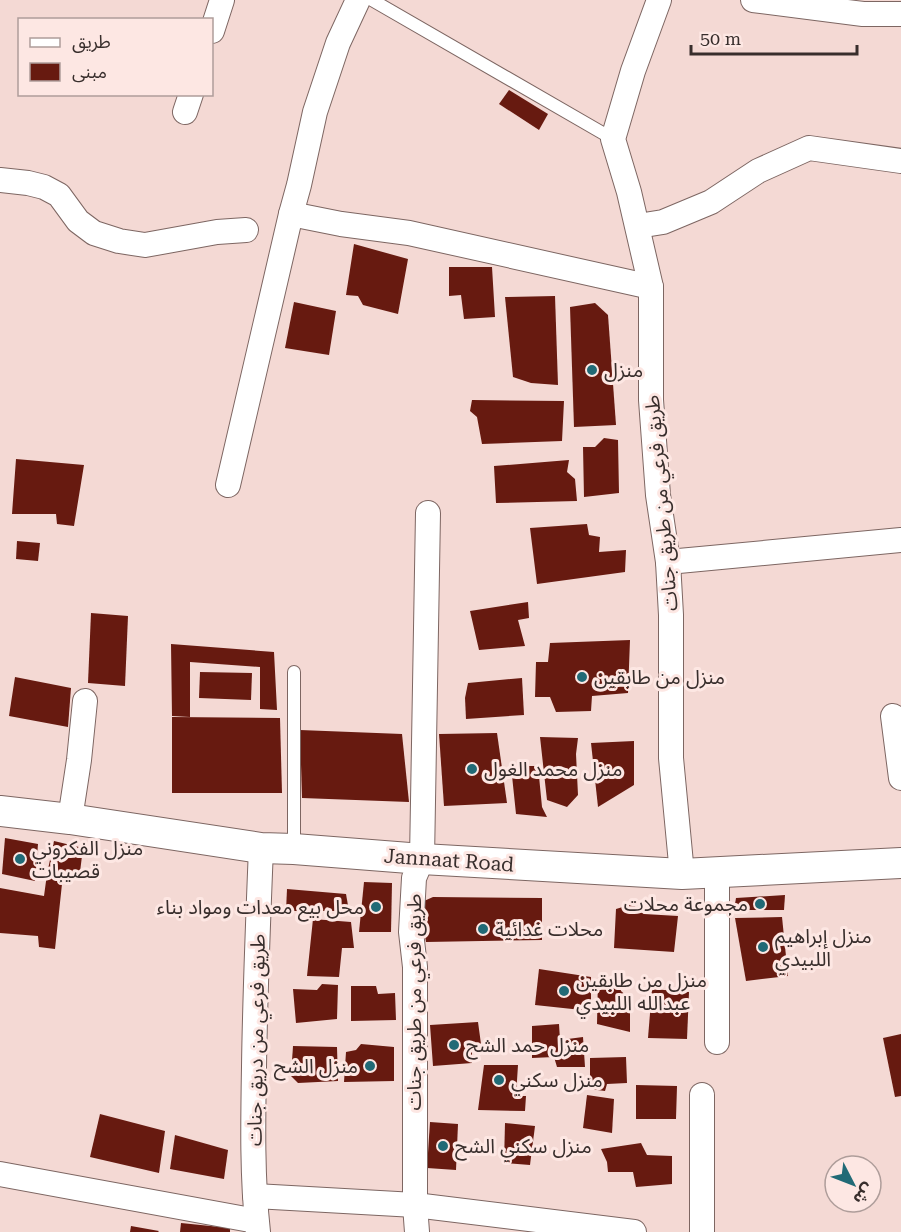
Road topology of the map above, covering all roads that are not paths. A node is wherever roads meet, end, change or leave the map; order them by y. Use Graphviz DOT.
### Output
graph roads {
  1 [pos="222,0"];
  2 [pos="358,0"];
  3 [pos="372,0"];
  4 [pos="659,0"];
  5 [pos="753,0"];
  6 [pos="901,14"];
  7 [pos="213,28"];
  8 [pos="613,139"];
  9 [pos="901,161"];
  10 [pos="0,180"];
  11 [pos="291,214"];
  12 [pos="638,226"];
  13 [pos="246,230"];
  14 [pos="651,288"];
  15 [pos="228,484"];
  16 [pos="428,513"];
  17 [pos="901,540"];
  18 [pos="668,562"];
  19 [pos="294,672"];
  20 [pos="85,701"];
  21 [pos="893,716"];
  22 [pos="901,778"];
  23 [pos="0,811"];
  24 [pos="70,819"];
  25 [pos="261,848"];
  26 [pos="294,849"];
  27 [pos="422,859"];
  28 [pos="901,863"];
  29 [pos="717,873"];
  30 [pos="682,874"];
  31 [pos="717,1042"];
  32 [pos="702,1095"];
  33 [pos="0,1174"];
  34 [pos="255,1196"];
  35 [pos="415,1205"];
  36 [pos="257,1226"];
  37 [pos="417,1232"];
  38 [pos="634,1232"];
  39 [pos="702,1232"];
  1 -- 7 [label="street"];
  2 -- 11 [label="street"];
  3 -- 8 [label="lane"];
  4 -- 8 [label="street"];
  5 -- 6 [label="street"];
  8 -- 12 [label="street, طريق فرعي من طريق جنات"];
  9 -- 12 [label="street"];
  10 -- 13 [label="street"];
  11 -- 14 [label="street"];
  11 -- 15 [label="street"];
  12 -- 14 [label="street, طريق فرعي من طريق جنات"];
  14 -- 18 [label="street, طريق فرعي من طريق جنات"];
  16 -- 27 [label="street, طريق فرعي من طريق جنات"];
  17 -- 18 [label="street"];
  18 -- 30 [label="street, طريق فرعي من طريق جنات"];
  19 -- 26 [label="lane"];
  20 -- 24 [label="street"];
  21 -- 22 [label="street"];
  23 -- 24 [label="street, Jannaat Road"];
  24 -- 25 [label="street, Jannaat Road"];
  25 -- 26 [label="street, Jannaat Road"];
  25 -- 34 [label="street, طريق فرعي من دريق جنات"];
  26 -- 27 [label="street, Jannaat Road"];
  27 -- 30 [label="street, Jannaat Road"];
  27 -- 35 [label="street, طريق فرعي من طريق جنات"];
  28 -- 29 [label="street, Jannaat Road"];
  29 -- 30 [label="street, Jannaat Road"];
  29 -- 31 [label="street"];
  32 -- 39 [label="street"];
  33 -- 36 [label="street"];
  34 -- 35 [label="street"];
  34 -- 36 [label="street, طريق فرعي من دريق جنات"];
  35 -- 37 [label="street, طريق فرعي من طريق جنات"];
  35 -- 38 [label="street"];
}
